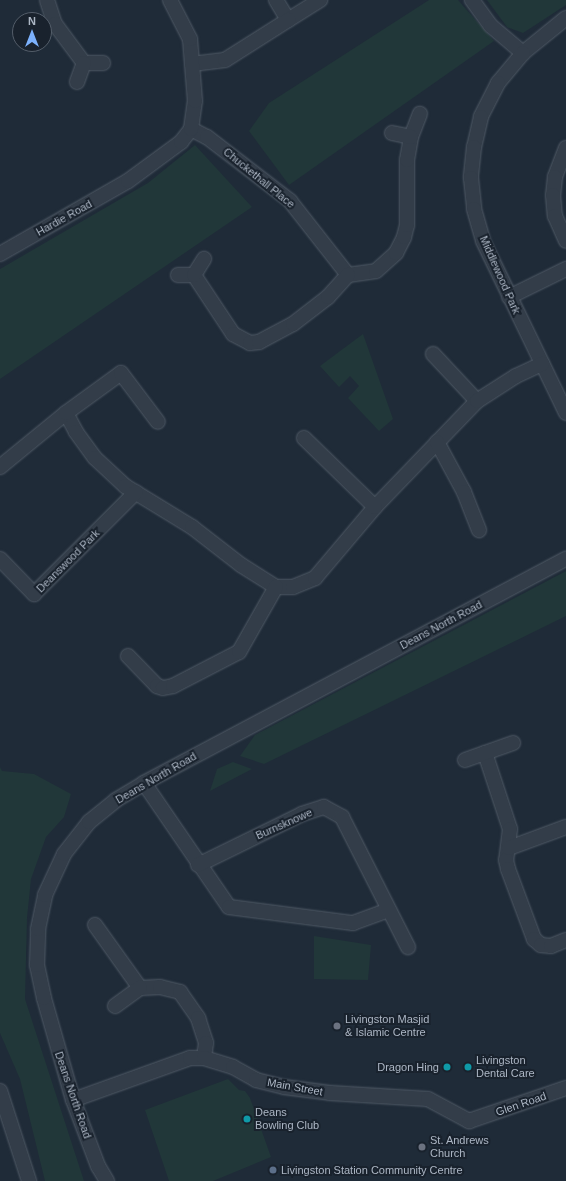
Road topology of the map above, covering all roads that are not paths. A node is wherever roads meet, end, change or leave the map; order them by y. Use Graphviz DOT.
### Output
graph roads {
  1 [pos="47,0"];
  2 [pos="170,0"];
  3 [pos="276,0"];
  4 [pos="320,0"];
  5 [pos="472,0"];
  6 [pos="566,18"];
  7 [pos="288,20"];
  8 [pos="523,53"];
  9 [pos="84,64"];
  10 [pos="103,64"];
  11 [pos="192,64"];
  12 [pos="77,82"];
  13 [pos="420,114"];
  14 [pos="191,129"];
  15 [pos="392,133"];
  16 [pos="411,137"];
  17 [pos="566,148"];
  18 [pos="566,241"];
  19 [pos="0,254"];
  20 [pos="204,260"];
  21 [pos="566,269"];
  22 [pos="178,275"];
  23 [pos="194,275"];
  24 [pos="348,275"];
  25 [pos="509,297"];
  26 [pos="433,354"];
  27 [pos="542,364"];
  28 [pos="477,402"];
  29 [pos="66,413"];
  30 [pos="566,413"];
  31 [pos="158,422"];
  32 [pos="304,438"];
  33 [pos="437,442"];
  34 [pos="0,467"];
  35 [pos="136,492"];
  36 [pos="375,507"];
  37 [pos="479,530"];
  38 [pos="566,559"];
  39 [pos="0,560"];
  40 [pos="276,587"];
  41 [pos="128,656"];
  42 [pos="513,742"];
  43 [pos="485,753"];
  44 [pos="465,760"];
  45 [pos="144,783"];
  46 [pos="566,827"];
  47 [pos="509,848"];
  48 [pos="198,865"];
  49 [pos="389,910"];
  50 [pos="95,925"];
  51 [pos="566,940"];
  52 [pos="408,947"];
  53 [pos="140,988"];
  54 [pos="115,1006"];
  55 [pos="204,1058"];
  56 [pos="566,1088"];
  57 [pos="0,1091"];
  58 [pos="73,1100"];
  59 [pos="475,1120"];
  60 [pos="29,1181"];
  61 [pos="107,1181"];
  1 -- 9 [label="street"];
  2 -- 11 [label="street"];
  3 -- 7 [label="street"];
  4 -- 7 [label="street"];
  5 -- 8 [label="street"];
  6 -- 8 [label="street, Middlewood Park"];
  7 -- 11 [label="street"];
  8 -- 25 [label="street, Middlewood Park"];
  9 -- 10 [label="street"];
  9 -- 12 [label="street"];
  11 -- 14 [label="street"];
  13 -- 16 [label="street"];
  14 -- 19 [label="street, Hardie Road"];
  14 -- 24 [label="street, Chuckethall Place"];
  15 -- 16 [label="street"];
  16 -- 24 [label="street"];
  17 -- 18 [label="street"];
  20 -- 23 [label="street"];
  21 -- 25 [label="street"];
  22 -- 23 [label="street"];
  23 -- 24 [label="street"];
  25 -- 27 [label="street, Middlewood Park"];
  26 -- 28 [label="street"];
  27 -- 28 [label="street"];
  27 -- 30 [label="street, Middlewood Park"];
  28 -- 33 [label="street"];
  29 -- 31 [label="street"];
  29 -- 34 [label="street"];
  29 -- 35 [label="street"];
  32 -- 36 [label="street"];
  33 -- 36 [label="street"];
  33 -- 37 [label="street"];
  35 -- 39 [label="street, Deanswood Park"];
  35 -- 40 [label="street"];
  36 -- 40 [label="street"];
  38 -- 45 [label="street, Deans North Road"];
  40 -- 41 [label="street"];
  42 -- 43 [label="street"];
  43 -- 44 [label="street"];
  43 -- 47 [label="street"];
  45 -- 48 [label="street"];
  45 -- 58 [label="street, Deans North Road"];
  46 -- 47 [label="street"];
  47 -- 51 [label="street"];
  48 -- 49 [label="street"];
  48 -- 49 [label="street, Burnsknowe"];
  49 -- 52 [label="street, Burnsknowe"];
  50 -- 53 [label="street"];
  53 -- 54 [label="street"];
  53 -- 55 [label="street"];
  55 -- 58 [label="street, Main Street"];
  55 -- 59 [label="street, Main Street"];
  56 -- 59 [label="street, Glen Road"];
  57 -- 60 [label="street"];
  58 -- 61 [label="street, Deans North Road"];
}
